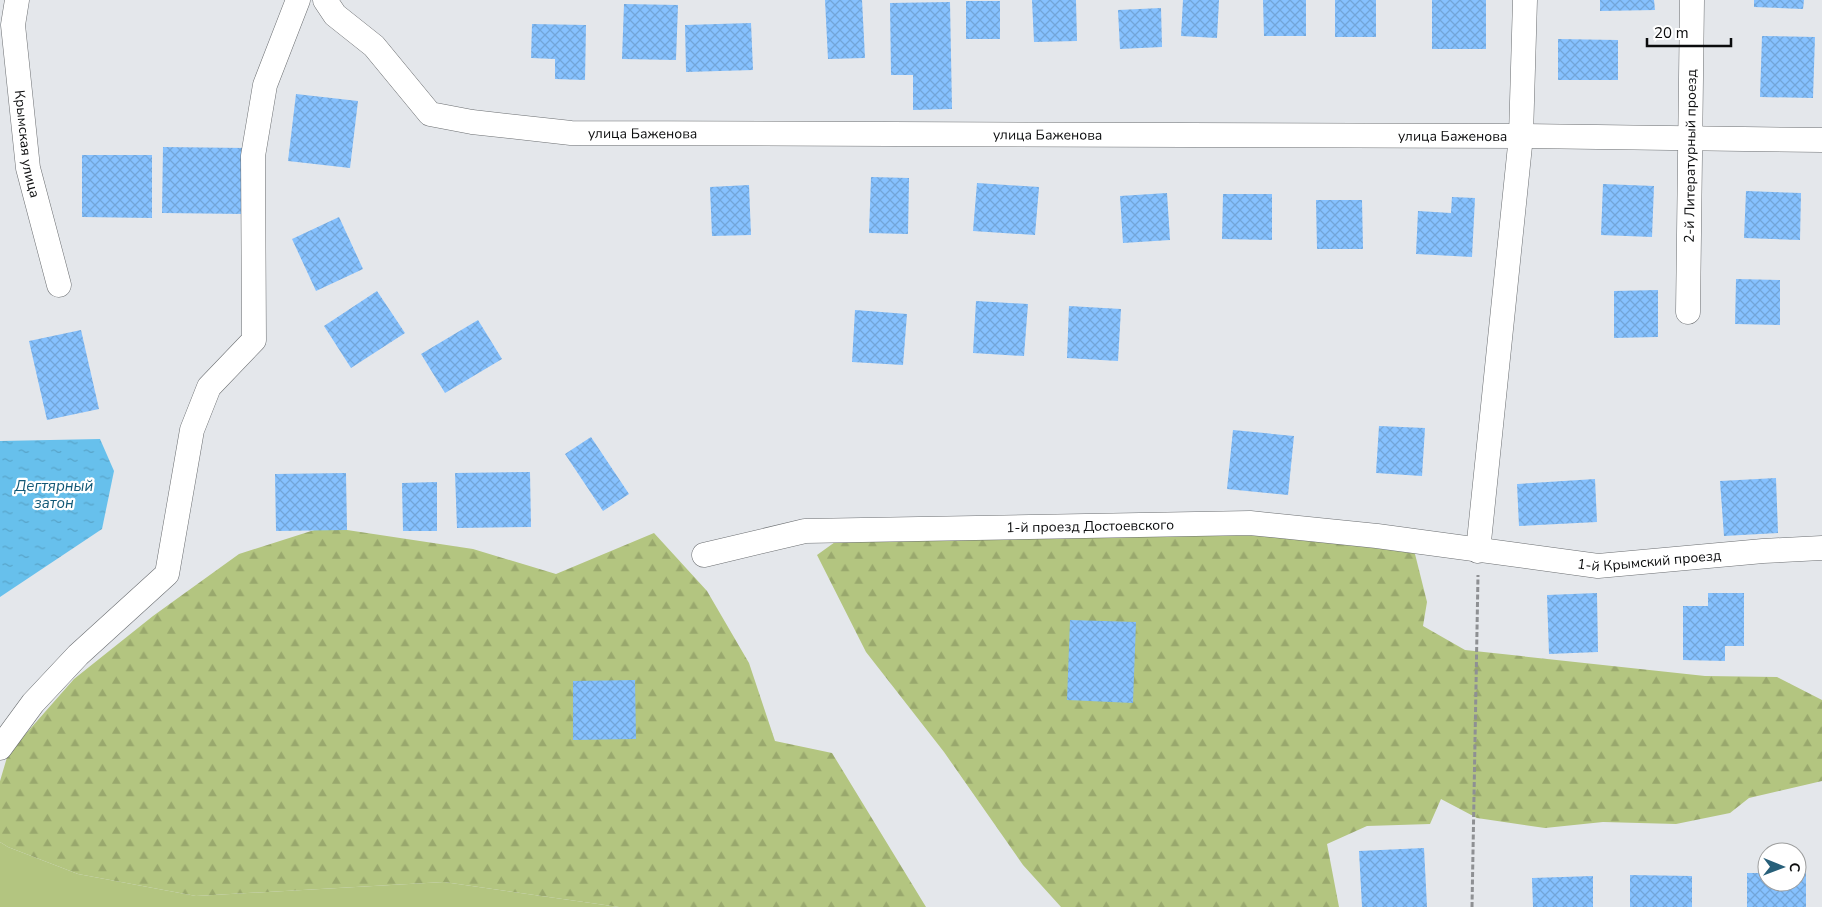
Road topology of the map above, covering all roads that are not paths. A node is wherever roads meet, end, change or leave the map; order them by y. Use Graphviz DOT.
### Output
graph roads {
  1 [pos="18,0"];
  2 [pos="298,0"];
  3 [pos="325,0"];
  4 [pos="1525,0"];
  5 [pos="1692,0"];
  6 [pos="1521,136"];
  7 [pos="1689,138"];
  8 [pos="1822,140"];
  9 [pos="59,285"];
  10 [pos="1688,312"];
  11 [pos="1822,548"];
  12 [pos="1478,551"];
  13 [pos="704,555"];
  14 [pos="0,748"];
  1 -- 9 [label="street, Крымская улица"];
  2 -- 14 [label="street"];
  3 -- 6 [label="street, улица Баженова"];
  4 -- 6 [label="street"];
  5 -- 7 [label="street, 2-й Литературный проезд"];
  6 -- 7 [label="street, улица Баженова"];
  6 -- 12 [label="street"];
  7 -- 8 [label="street, улица Баженова"];
  7 -- 10 [label="street, 2-й Литературный проезд"];
  11 -- 12 [label="street, 1-й Крымский проезд"];
  12 -- 13 [label="street, 1-й проезд Достоевского"];
}
